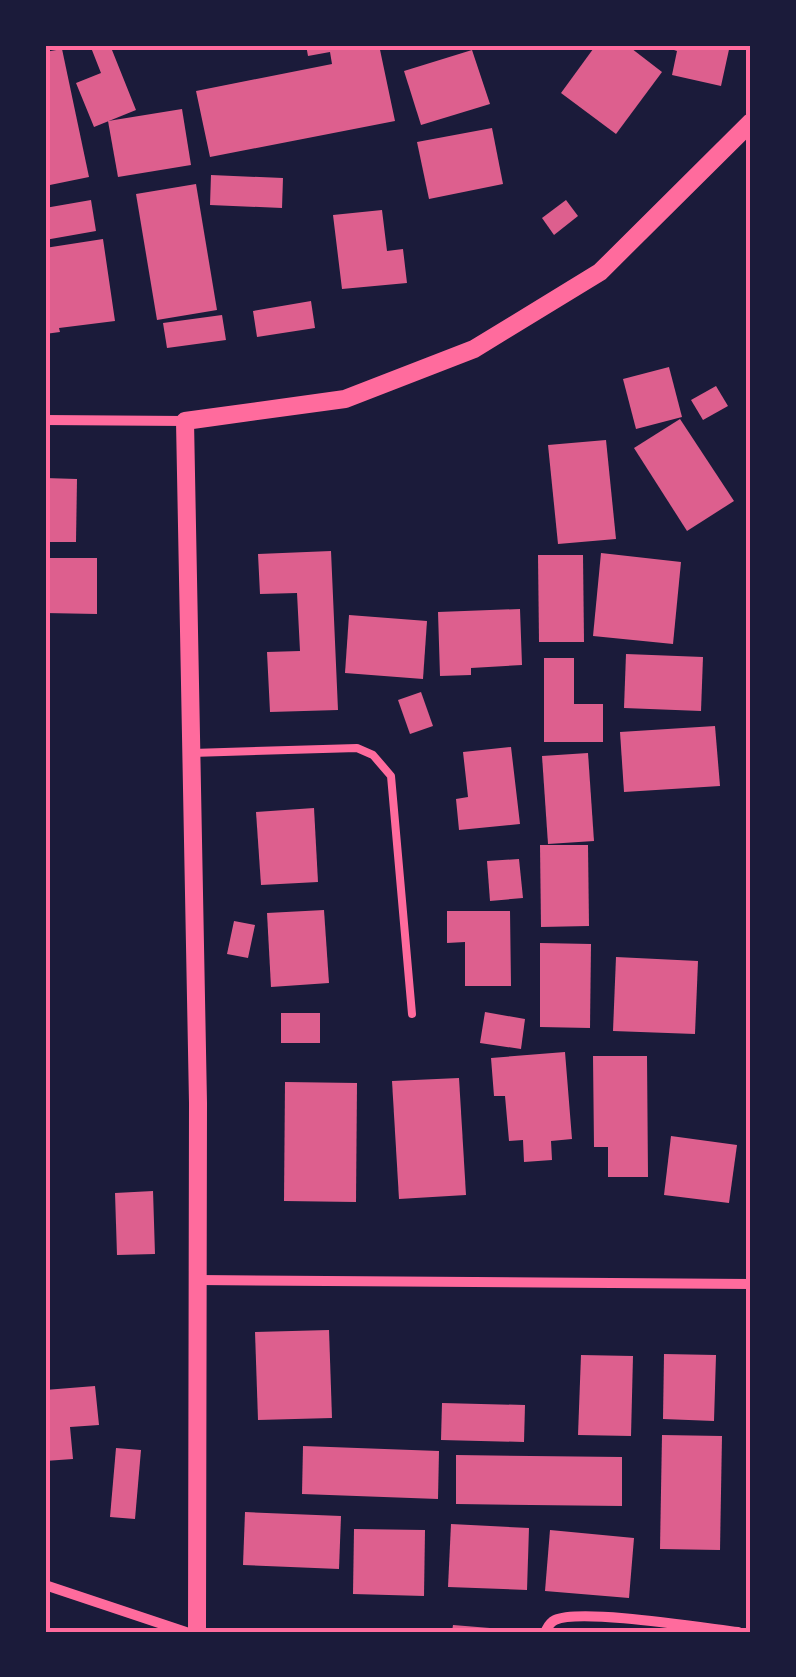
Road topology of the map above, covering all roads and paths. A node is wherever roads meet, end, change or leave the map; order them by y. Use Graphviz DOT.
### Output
graph roads {
  1 [pos="750,124"];
  2 [pos="45,420"];
  3 [pos="185,421"];
  4 [pos="192,753"];
  5 [pos="412,1014"];
  6 [pos="199,1280"];
  7 [pos="751,1284"];
  8 [pos="45,1585"];
  9 [pos="186,1632"];
  10 [pos="196,1632"];
  11 [pos="545,1632"];
  12 [pos="738,1632"];
  1 -- 3 [label="street"];
  2 -- 3 [label="street"];
  3 -- 4 [label="street"];
  4 -- 5 [label="lane"];
  4 -- 6 [label="street"];
  6 -- 7 [label="street"];
  6 -- 10 [label="street"];
  8 -- 9 [label="street"];
  11 -- 12 [label="street"];
}
